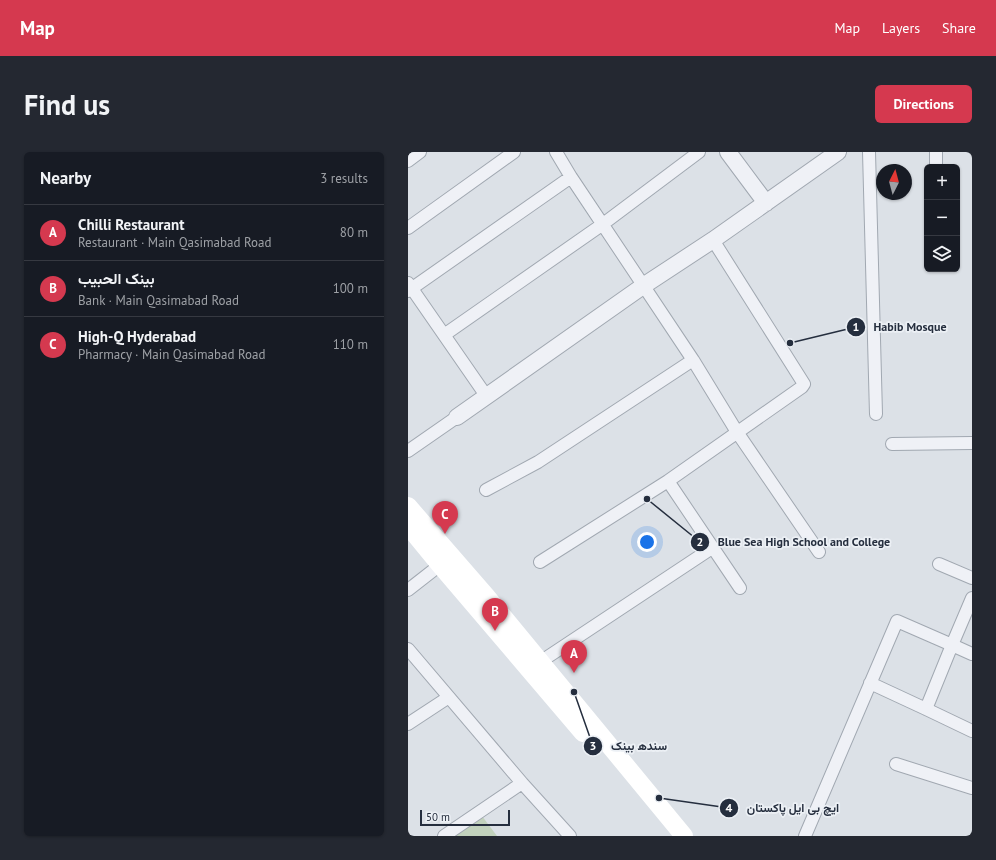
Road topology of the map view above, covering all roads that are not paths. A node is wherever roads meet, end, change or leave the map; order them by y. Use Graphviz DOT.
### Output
graph roads {
  1 [pos="420,152"];
  2 [pos="514,152"];
  3 [pos="699,152"];
  4 [pos="728,152"];
  5 [pos="838,152"];
  6 [pos="869,152"];
  7 [pos="936,152"];
  8 [pos="560,154"];
  9 [pos="408,161"];
  10 [pos="936,164"];
  11 [pos="571,177"];
  12 [pos="766,203"];
  13 [pos="604,224"];
  14 [pos="408,228"];
  15 [pos="713,240"];
  16 [pos="643,286"];
  17 [pos="409,288"];
  18 [pos="444,335"];
  19 [pos="693,360"];
  20 [pos="486,397"];
  21 [pos="876,414"];
  22 [pos="457,417"];
  23 [pos="737,432"];
  24 [pos="972,443"];
  25 [pos="892,444"];
  26 [pos="408,451"];
  27 [pos="668,481"];
  28 [pos="486,490"];
  29 [pos="408,506"];
  30 [pos="408,526"];
  31 [pos="712,548"];
  32 [pos="818,552"];
  33 [pos="540,562"];
  34 [pos="939,564"];
  35 [pos="440,565"];
  36 [pos="972,578"];
  37 [pos="740,588"];
  38 [pos="408,590"];
  39 [pos="972,598"];
  40 [pos="952,645"];
  41 [pos="408,650"];
  42 [pos="972,654"];
  43 [pos="540,662"];
  44 [pos="870,683"];
  45 [pos="449,697"];
  46 [pos="926,709"];
  47 [pos="408,724"];
  48 [pos="972,731"];
  49 [pos="896,764"];
  50 [pos="522,783"];
  51 [pos="972,788"];
  52 [pos="444,836"];
  53 [pos="570,836"];
  54 [pos="671,836"];
  55 [pos="684,836"];
  56 [pos="805,836"];
  1 -- 9 [label="street"];
  2 -- 14 [label="street"];
  3 -- 13 [label="street"];
  4 -- 12 [label="street"];
  5 -- 12 [label="street"];
  6 -- 21 [label="street"];
  7 -- 10 [label="street"];
  8 -- 11 [label="street"];
  11 -- 13 [label="street"];
  11 -- 17 [label="street"];
  12 -- 15 [label="street"];
  13 -- 16 [label="street"];
  13 -- 18 [label="street"];
  15 -- 16 [label="street"];
  15 -- 23 [label="street"];
  16 -- 19 [label="street"];
  16 -- 20 [label="street"];
  17 -- 18 [label="street"];
  18 -- 20 [label="street"];
  19 -- 23 [label="street"];
  19 -- 28 [label="street"];
  20 -- 22 [label="street"];
  22 -- 26 [label="street"];
  23 -- 27 [label="street"];
  23 -- 32 [label="street"];
  24 -- 25 [label="street"];
  27 -- 31 [label="street"];
  27 -- 33 [label="street"];
  29 -- 43 [label="main road"];
  30 -- 35 [label="main road"];
  31 -- 37 [label="street"];
  31 -- 43 [label="street"];
  34 -- 36 [label="street"];
  35 -- 38 [label="street"];
  35 -- 54 [label="main road"];
  39 -- 40 [label="street"];
  40 -- 42 [label="street"];
  40 -- 44 [label="street"];
  40 -- 46 [label="street"];
  41 -- 45 [label="street"];
  43 -- 55 [label="main road"];
  44 -- 46 [label="street"];
  44 -- 56 [label="street"];
  45 -- 47 [label="street"];
  45 -- 50 [label="street"];
  46 -- 48 [label="street"];
  49 -- 51 [label="street"];
  50 -- 52 [label="street"];
  50 -- 53 [label="street"];
}
